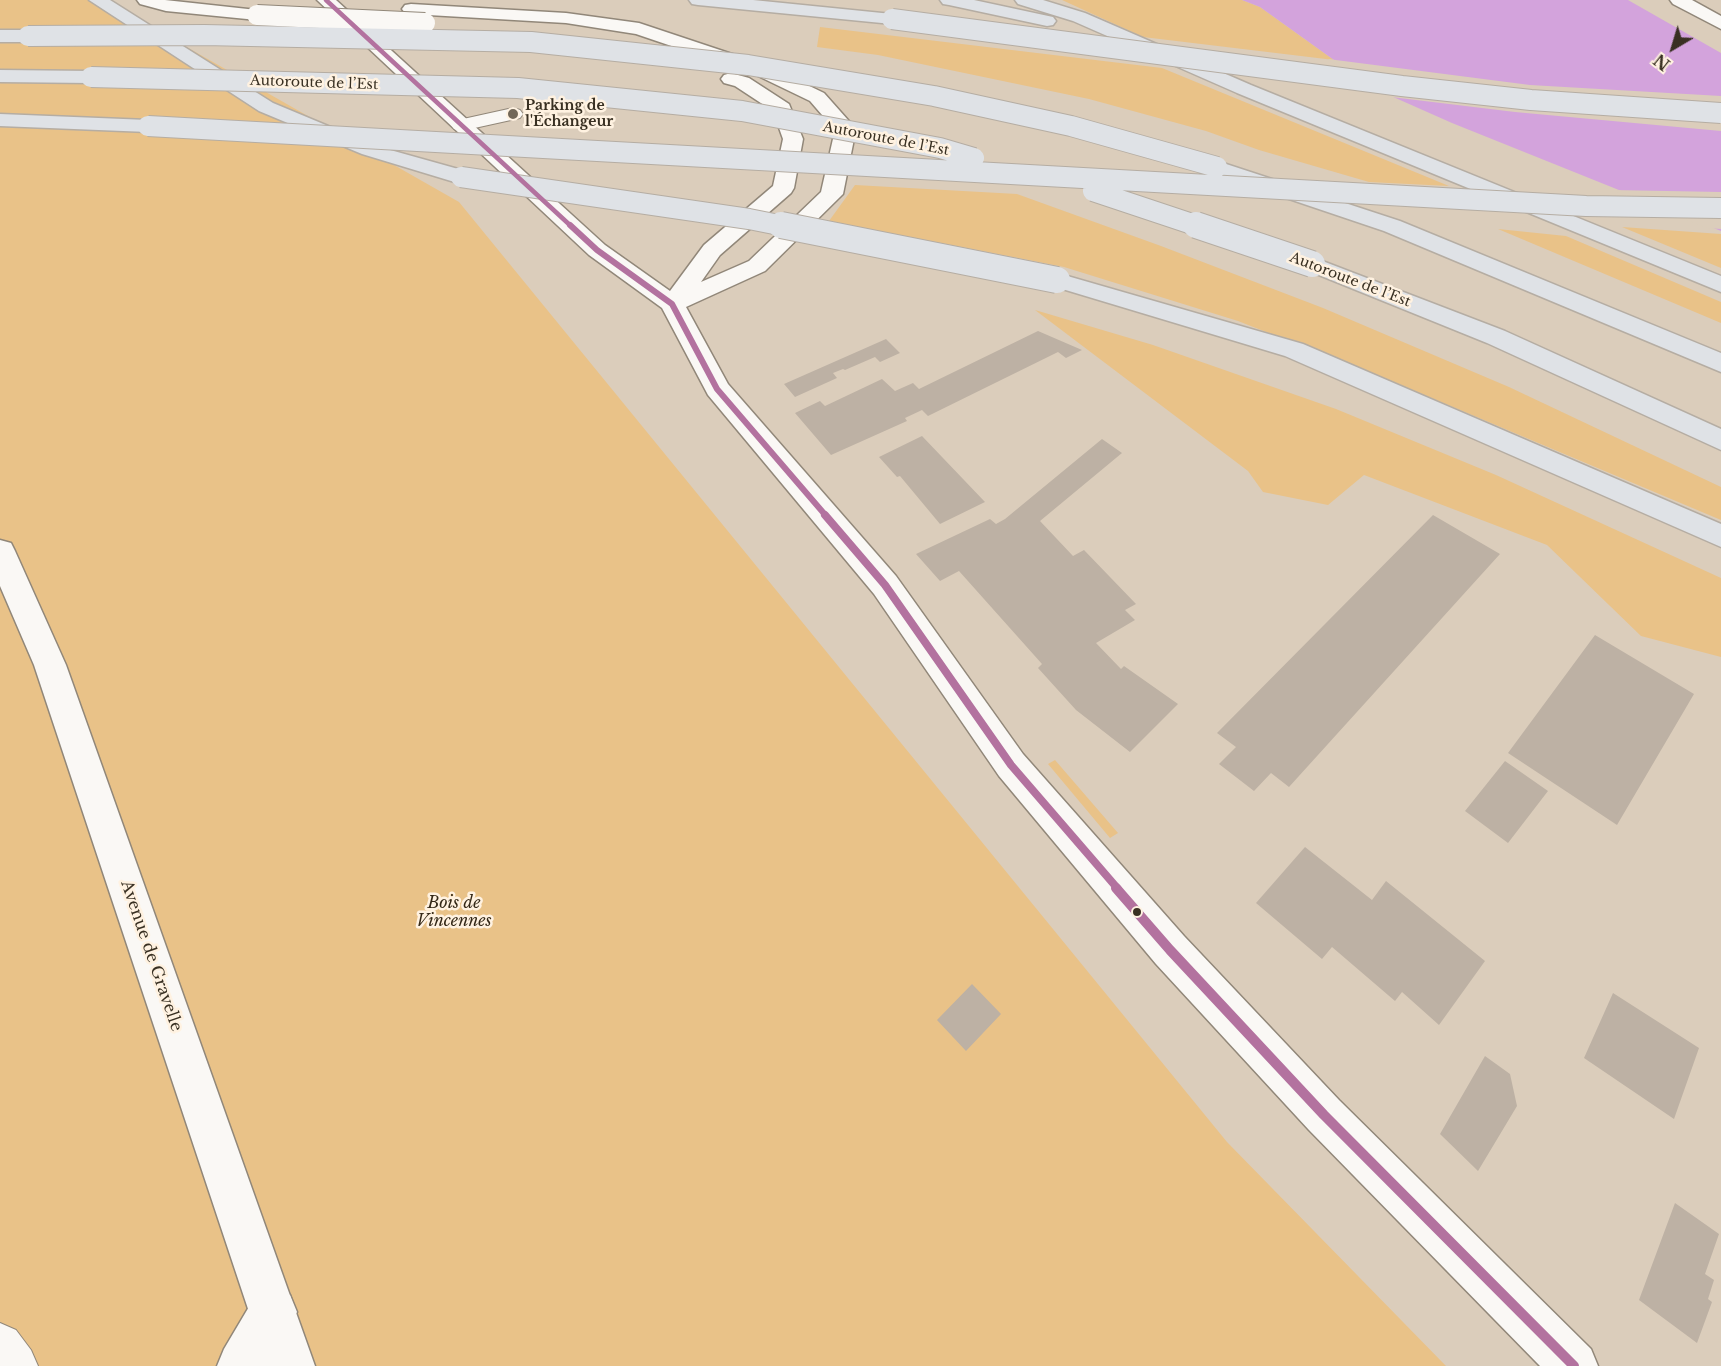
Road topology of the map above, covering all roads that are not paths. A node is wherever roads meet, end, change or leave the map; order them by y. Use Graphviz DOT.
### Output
graph roads {
  1 [pos="98,0"];
  2 [pos="146,0"];
  3 [pos="326,0"];
  4 [pos="698,0"];
  5 [pos="950,0"];
  6 [pos="1024,0"];
  7 [pos="1679,0"];
  8 [pos="255,5"];
  9 [pos="1721,24"];
  10 [pos="0,36"];
  11 [pos="0,76"];
  12 [pos="1244,89"];
  13 [pos="1721,113"];
  14 [pos="513,114"];
  15 [pos="0,120"];
  16 [pos="461,125"];
  17 [pos="1721,208"];
  18 [pos="1721,285"];
  19 [pos="672,304"];
  20 [pos="1721,363"];
  21 [pos="1721,440"];
  22 [pos="1721,536"];
  23 [pos="0,551"];
  24 [pos="273,1312"];
  25 [pos="0,1346"];
  26 [pos="15,1366"];
  27 [pos="242,1366"];
  28 [pos="291,1366"];
  29 [pos="1574,1366"];
  1 -- 22 [label="highway, bridge"];
  2 -- 8 [label="street"];
  3 -- 16 [label="street"];
  4 -- 13 [label="highway, bridge"];
  5 -- 12 [label="highway"];
  6 -- 12 [label="highway"];
  7 -- 9 [label="street"];
  8 -- 19 [label="street, bridge"];
  8 -- 19 [label="street"];
  10 -- 20 [label="highway, bridge"];
  11 -- 21 [label="highway, Autoroute de l’Est, bridge"];
  12 -- 18 [label="highway"];
  14 -- 16 [label="lane"];
  15 -- 17 [label="highway, bridge"];
  16 -- 19 [label="street"];
  19 -- 29 [label="street"];
  23 -- 24 [label="street, Avenue de Gravelle"];
  24 -- 27 [label="street"];
  24 -- 28 [label="street, Avenue de Gravelle"];
  25 -- 26 [label="lane"];
}
